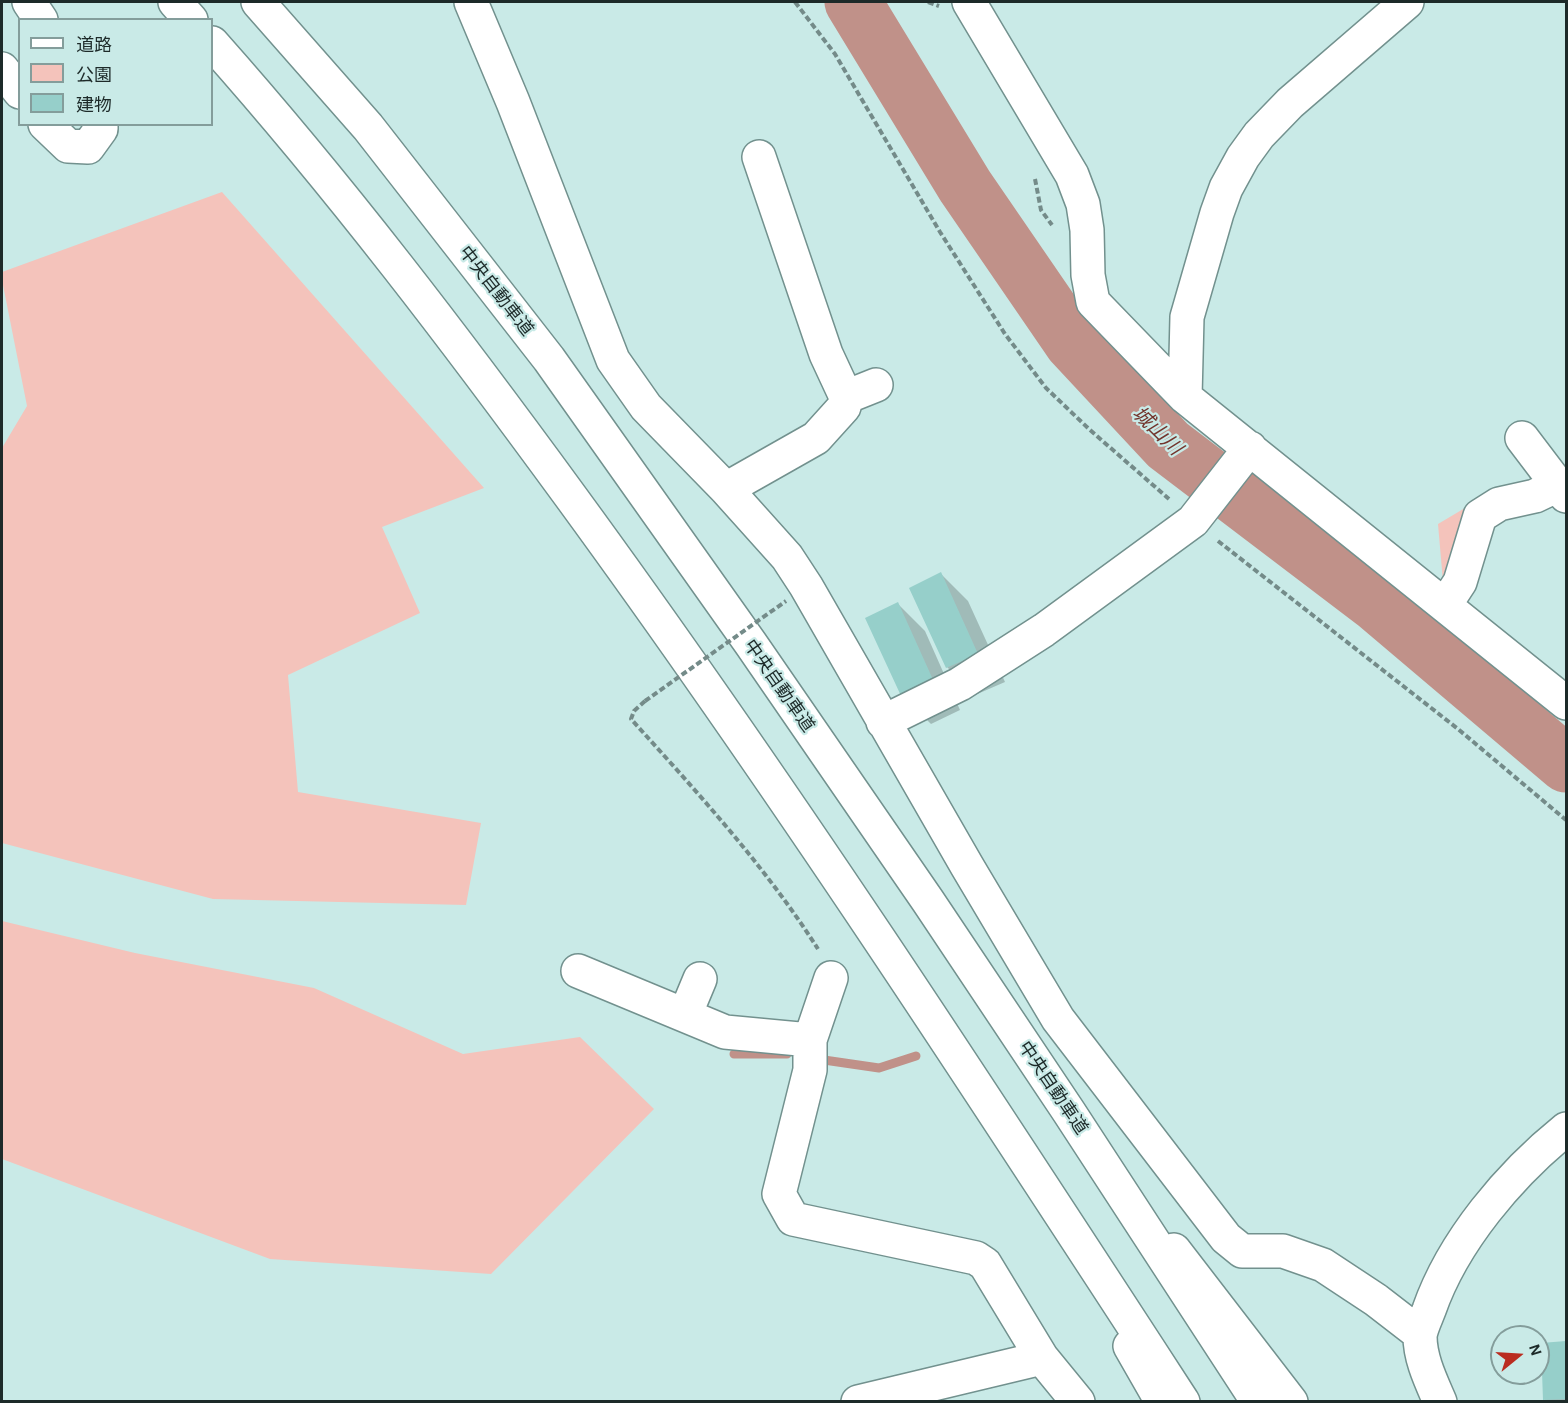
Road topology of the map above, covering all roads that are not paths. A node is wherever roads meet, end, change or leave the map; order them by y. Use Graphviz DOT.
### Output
graph roads {
  1 [pos="29,2"];
  2 [pos="175,2"];
  3 [pos="258,2"];
  4 [pos="471,2"];
  5 [pos="969,2"];
  6 [pos="1407,2"];
  7 [pos="40,18"];
  8 [pos="189,18"];
  9 [pos="213,44"];
  10 [pos="2,69"];
  11 [pos="18,89"];
  12 [pos="47,126"];
  13 [pos="101,126"];
  14 [pos="759,157"];
  15 [pos="876,386"];
  16 [pos="846,397"];
  17 [pos="1185,397"];
  18 [pos="1522,438"];
  19 [pos="1246,454"];
  20 [pos="726,489"];
  21 [pos="1562,490"];
  22 [pos="1445,605"];
  23 [pos="1566,702"];
  24 [pos="883,722"];
  25 [pos="578,971"];
  26 [pos="831,978"];
  27 [pos="700,979"];
  28 [pos="685,1015"];
  29 [pos="810,1040"];
  30 [pos="1069,1113"];
  31 [pos="1566,1129"];
  32 [pos="1015,1143"];
  33 [pos="1420,1334"];
  34 [pos="1042,1358"];
  35 [pos="858,1401"];
  36 [pos="1078,1401"];
  37 [pos="1162,1401"];
  38 [pos="1183,1401"];
  39 [pos="1258,1401"];
  40 [pos="1290,1401"];
  41 [pos="1440,1401"];
  1 -- 7 [label="main road"];
  2 -- 8 [label="main road"];
  3 -- 30 [label="main road, 中央自動車道"];
  4 -- 20 [label="main road"];
  5 -- 17 [label="main road"];
  6 -- 17 [label="main road"];
  9 -- 32 [label="main road"];
  10 -- 11 [label="main road"];
  12 -- 13 [label="main road"];
  14 -- 16 [label="main road"];
  15 -- 16 [label="main road"];
  16 -- 20 [label="main road"];
  17 -- 19 [label="main road"];
  18 -- 21 [label="main road"];
  19 -- 22 [label="main road"];
  19 -- 24 [label="main road"];
  20 -- 24 [label="main road"];
  21 -- 22 [label="main road"];
  22 -- 23 [label="main road"];
  24 -- 33 [label="main road"];
  25 -- 28 [label="main road"];
  26 -- 29 [label="main road"];
  27 -- 28 [label="main road"];
  28 -- 29 [label="main road"];
  29 -- 34 [label="main road"];
  30 -- 39 [label="main road, 中央自動車道"];
  30 -- 40 [label="main road"];
  31 -- 33 [label="main road"];
  32 -- 37 [label="main road"];
  32 -- 38 [label="main road"];
  33 -- 41 [label="main road"];
  34 -- 35 [label="main road"];
  34 -- 36 [label="main road"];
}
